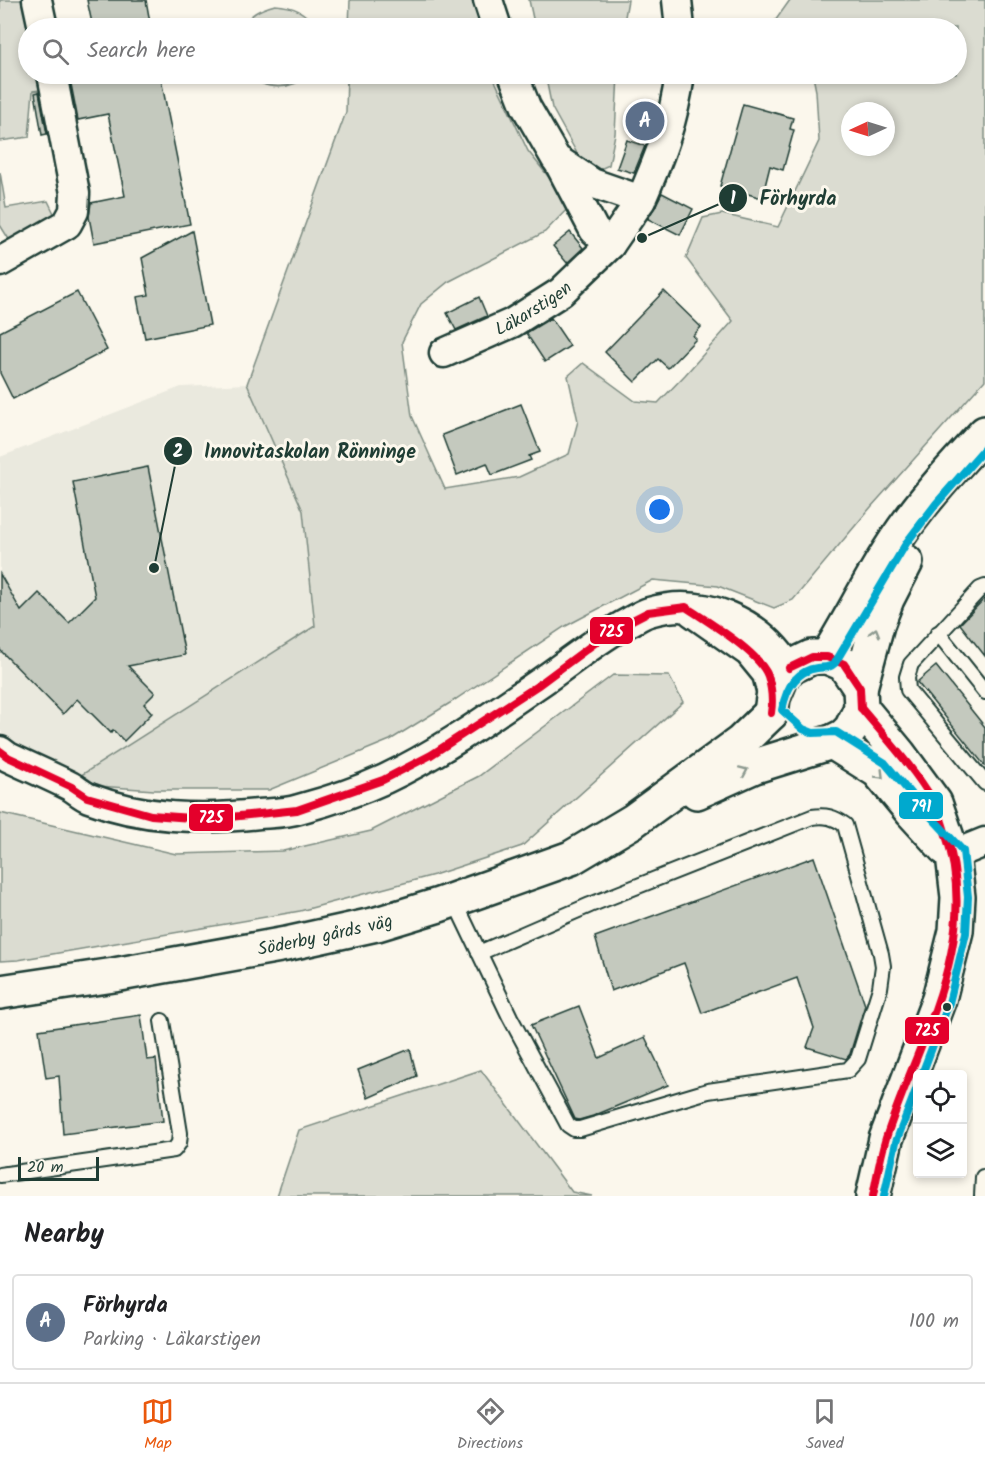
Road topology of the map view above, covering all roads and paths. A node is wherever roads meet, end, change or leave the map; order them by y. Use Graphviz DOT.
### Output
graph roads {
  1 [pos="37,0"];
  2 [pos="488,0"];
  3 [pos="677,0"];
  4 [pos="41,18"];
  5 [pos="494,18"];
  6 [pos="679,18"];
  7 [pos="54,84"];
  8 [pos="517,84"];
  9 [pos="679,84"];
  10 [pos="556,159"];
  11 [pos="641,200"];
  12 [pos="610,245"];
  13 [pos="0,262"];
  14 [pos="444,353"];
  15 [pos="985,433"];
  16 [pos="942,481"];
  17 [pos="985,587"];
  18 [pos="686,607"];
  19 [pos="938,633"];
  20 [pos="827,657"];
  21 [pos="789,668"];
  22 [pos="985,692"];
  23 [pos="860,698"];
  24 [pos="772,706"];
  25 [pos="825,744"];
  26 [pos="0,751"];
  27 [pos="985,783"];
  28 [pos="633,821"];
  29 [pos="985,842"];
  30 [pos="953,855"];
  31 [pos="454,900"];
  32 [pos="478,953"];
  33 [pos="0,992"];
  34 [pos="162,1021"];
  35 [pos="0,1175"];
  36 [pos="983,1177"];
  37 [pos="873,1195"];
  38 [pos="982,1196"];
  1 -- 4 [label="street"];
  2 -- 5 [label="street"];
  3 -- 6 [label="street"];
  7 -- 13 [label="street"];
  8 -- 10 [label="street"];
  9 -- 11 [label="street, Läkarstigen"];
  10 -- 11 [label="street"];
  10 -- 12 [label="street"];
  11 -- 12 [label="street, Läkarstigen"];
  12 -- 14 [label="street, Läkarstigen"];
  15 -- 16 [label="main road"];
  16 -- 20 [label="main road"];
  23 -- 16 [label="main road, one-way"];
  17 -- 19 [label="lane"];
  18 -- 21 [label="street"];
  18 -- 24 [label="street"];
  18 -- 26 [label="street"];
  19 -- 22 [label="lane"];
  19 -- 27 [label="lane"];
  20 -- 21 [label="main road"];
  20 -- 23 [label="main road"];
  21 -- 24 [label="main road"];
  23 -- 25 [label="main road"];
  23 -- 30 [label="main road"];
  24 -- 25 [label="main road"];
  24 -- 28 [label="main road, Söderby gårds väg"];
  28 -- 25 [label="main road, Söderby gårds väg, one-way"];
  25 -- 30 [label="main road, one-way"];
  28 -- 31 [label="main road, Söderby gårds väg"];
  29 -- 30 [label="street"];
  30 -- 37 [label="main road"];
  31 -- 32 [label="lane"];
  31 -- 33 [label="main road, Söderby gårds väg"];
  32 -- 32 [label="lane"];
  34 -- 35 [label="lane"];
  36 -- 38 [label="lane"];
}
